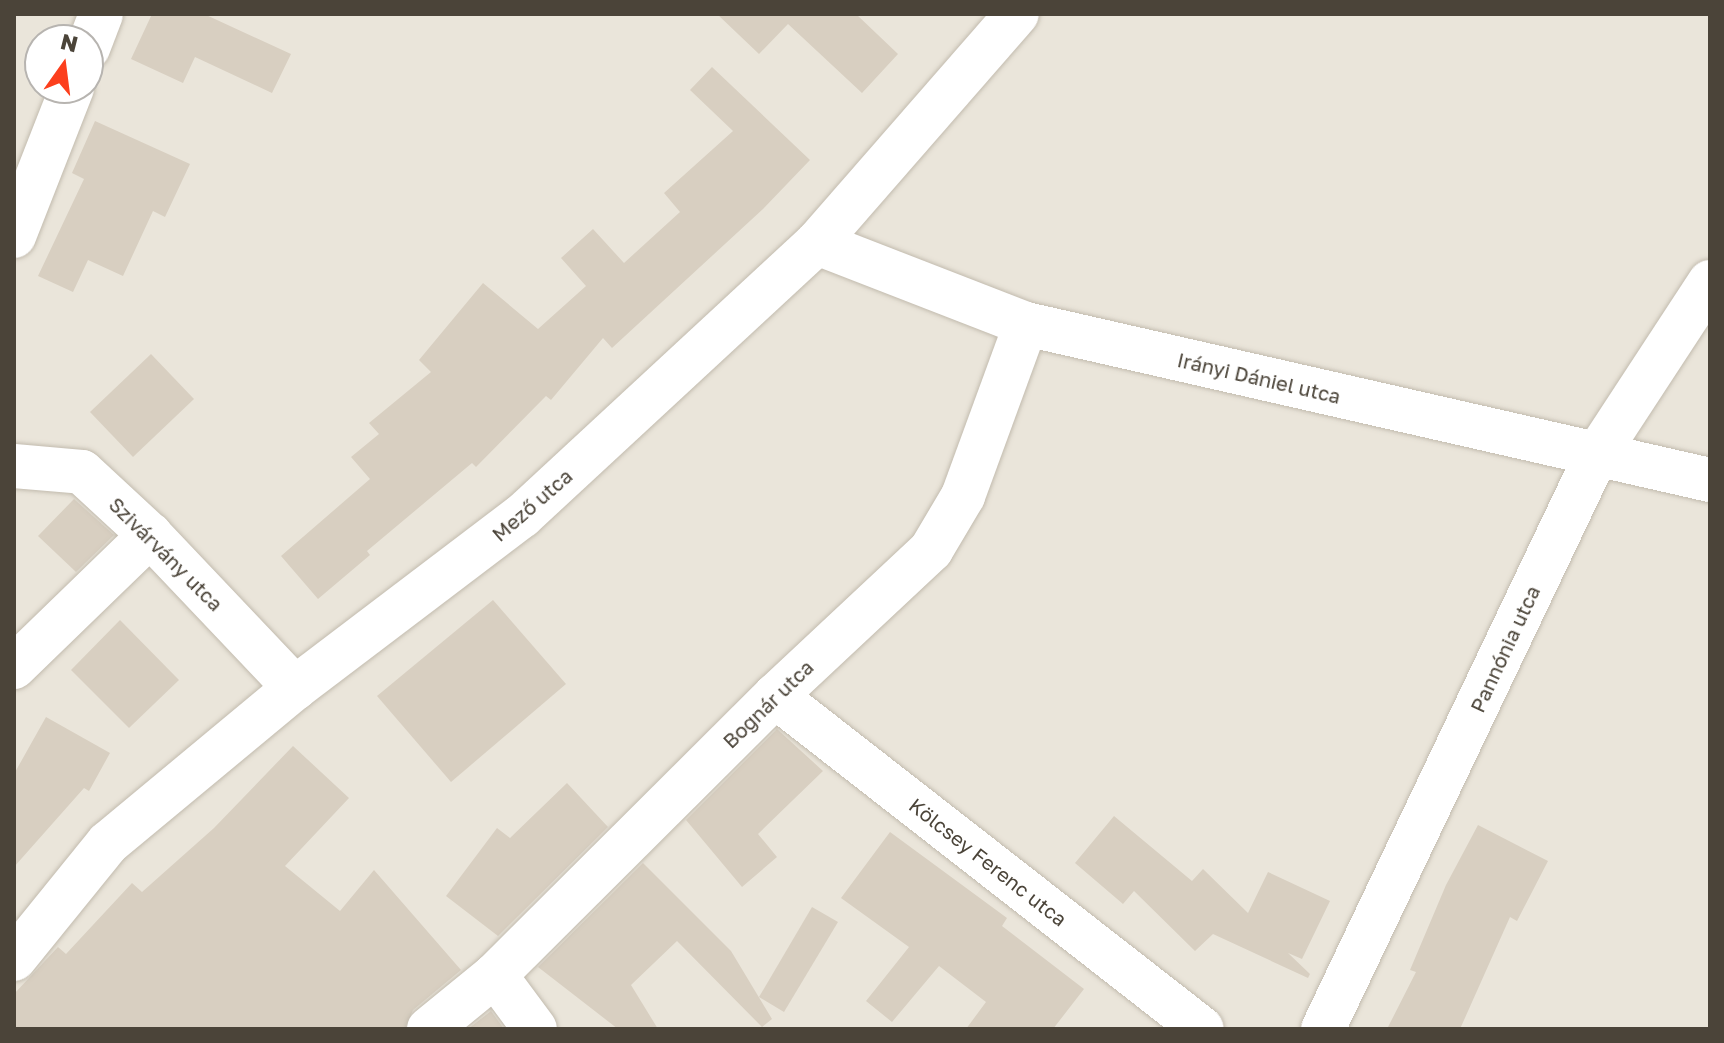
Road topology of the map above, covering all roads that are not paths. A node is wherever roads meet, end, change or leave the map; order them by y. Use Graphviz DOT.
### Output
graph roads {
  1 [pos="1017,14"];
  2 [pos="66,104"];
  3 [pos="14,236"];
  4 [pos="817,243"];
  5 [pos="1710,282"];
  6 [pos="1026,324"];
  7 [pos="1596,456"];
  8 [pos="14,466"];
  9 [pos="1710,480"];
  10 [pos="150,535"];
  11 [pos="14,667"];
  12 [pos="295,688"];
  13 [pos="775,696"];
  14 [pos="14,959"];
  15 [pos="495,975"];
  16 [pos="429,1029"];
  17 [pos="535,1029"];
  18 [pos="1202,1029"];
  19 [pos="1323,1029"];
  1 -- 4 [label="street, Mező utca"];
  2 -- 3 [label="street"];
  4 -- 6 [label="street, Irányi Dániel utca"];
  4 -- 12 [label="street, Mező utca"];
  5 -- 7 [label="street, Pannónia utca"];
  6 -- 7 [label="street, Irányi Dániel utca"];
  6 -- 13 [label="street, Bognár utca"];
  7 -- 9 [label="street, Irányi Dániel utca"];
  7 -- 19 [label="street, Pannónia utca"];
  8 -- 10 [label="street, Szivárvány utca"];
  10 -- 11 [label="street"];
  10 -- 12 [label="street, Szivárvány utca"];
  12 -- 14 [label="street, Mező utca"];
  13 -- 15 [label="street, Bognár utca"];
  13 -- 18 [label="street, Kölcsey Ferenc utca"];
  15 -- 16 [label="street, Bognár utca"];
  15 -- 17 [label="street"];
}
